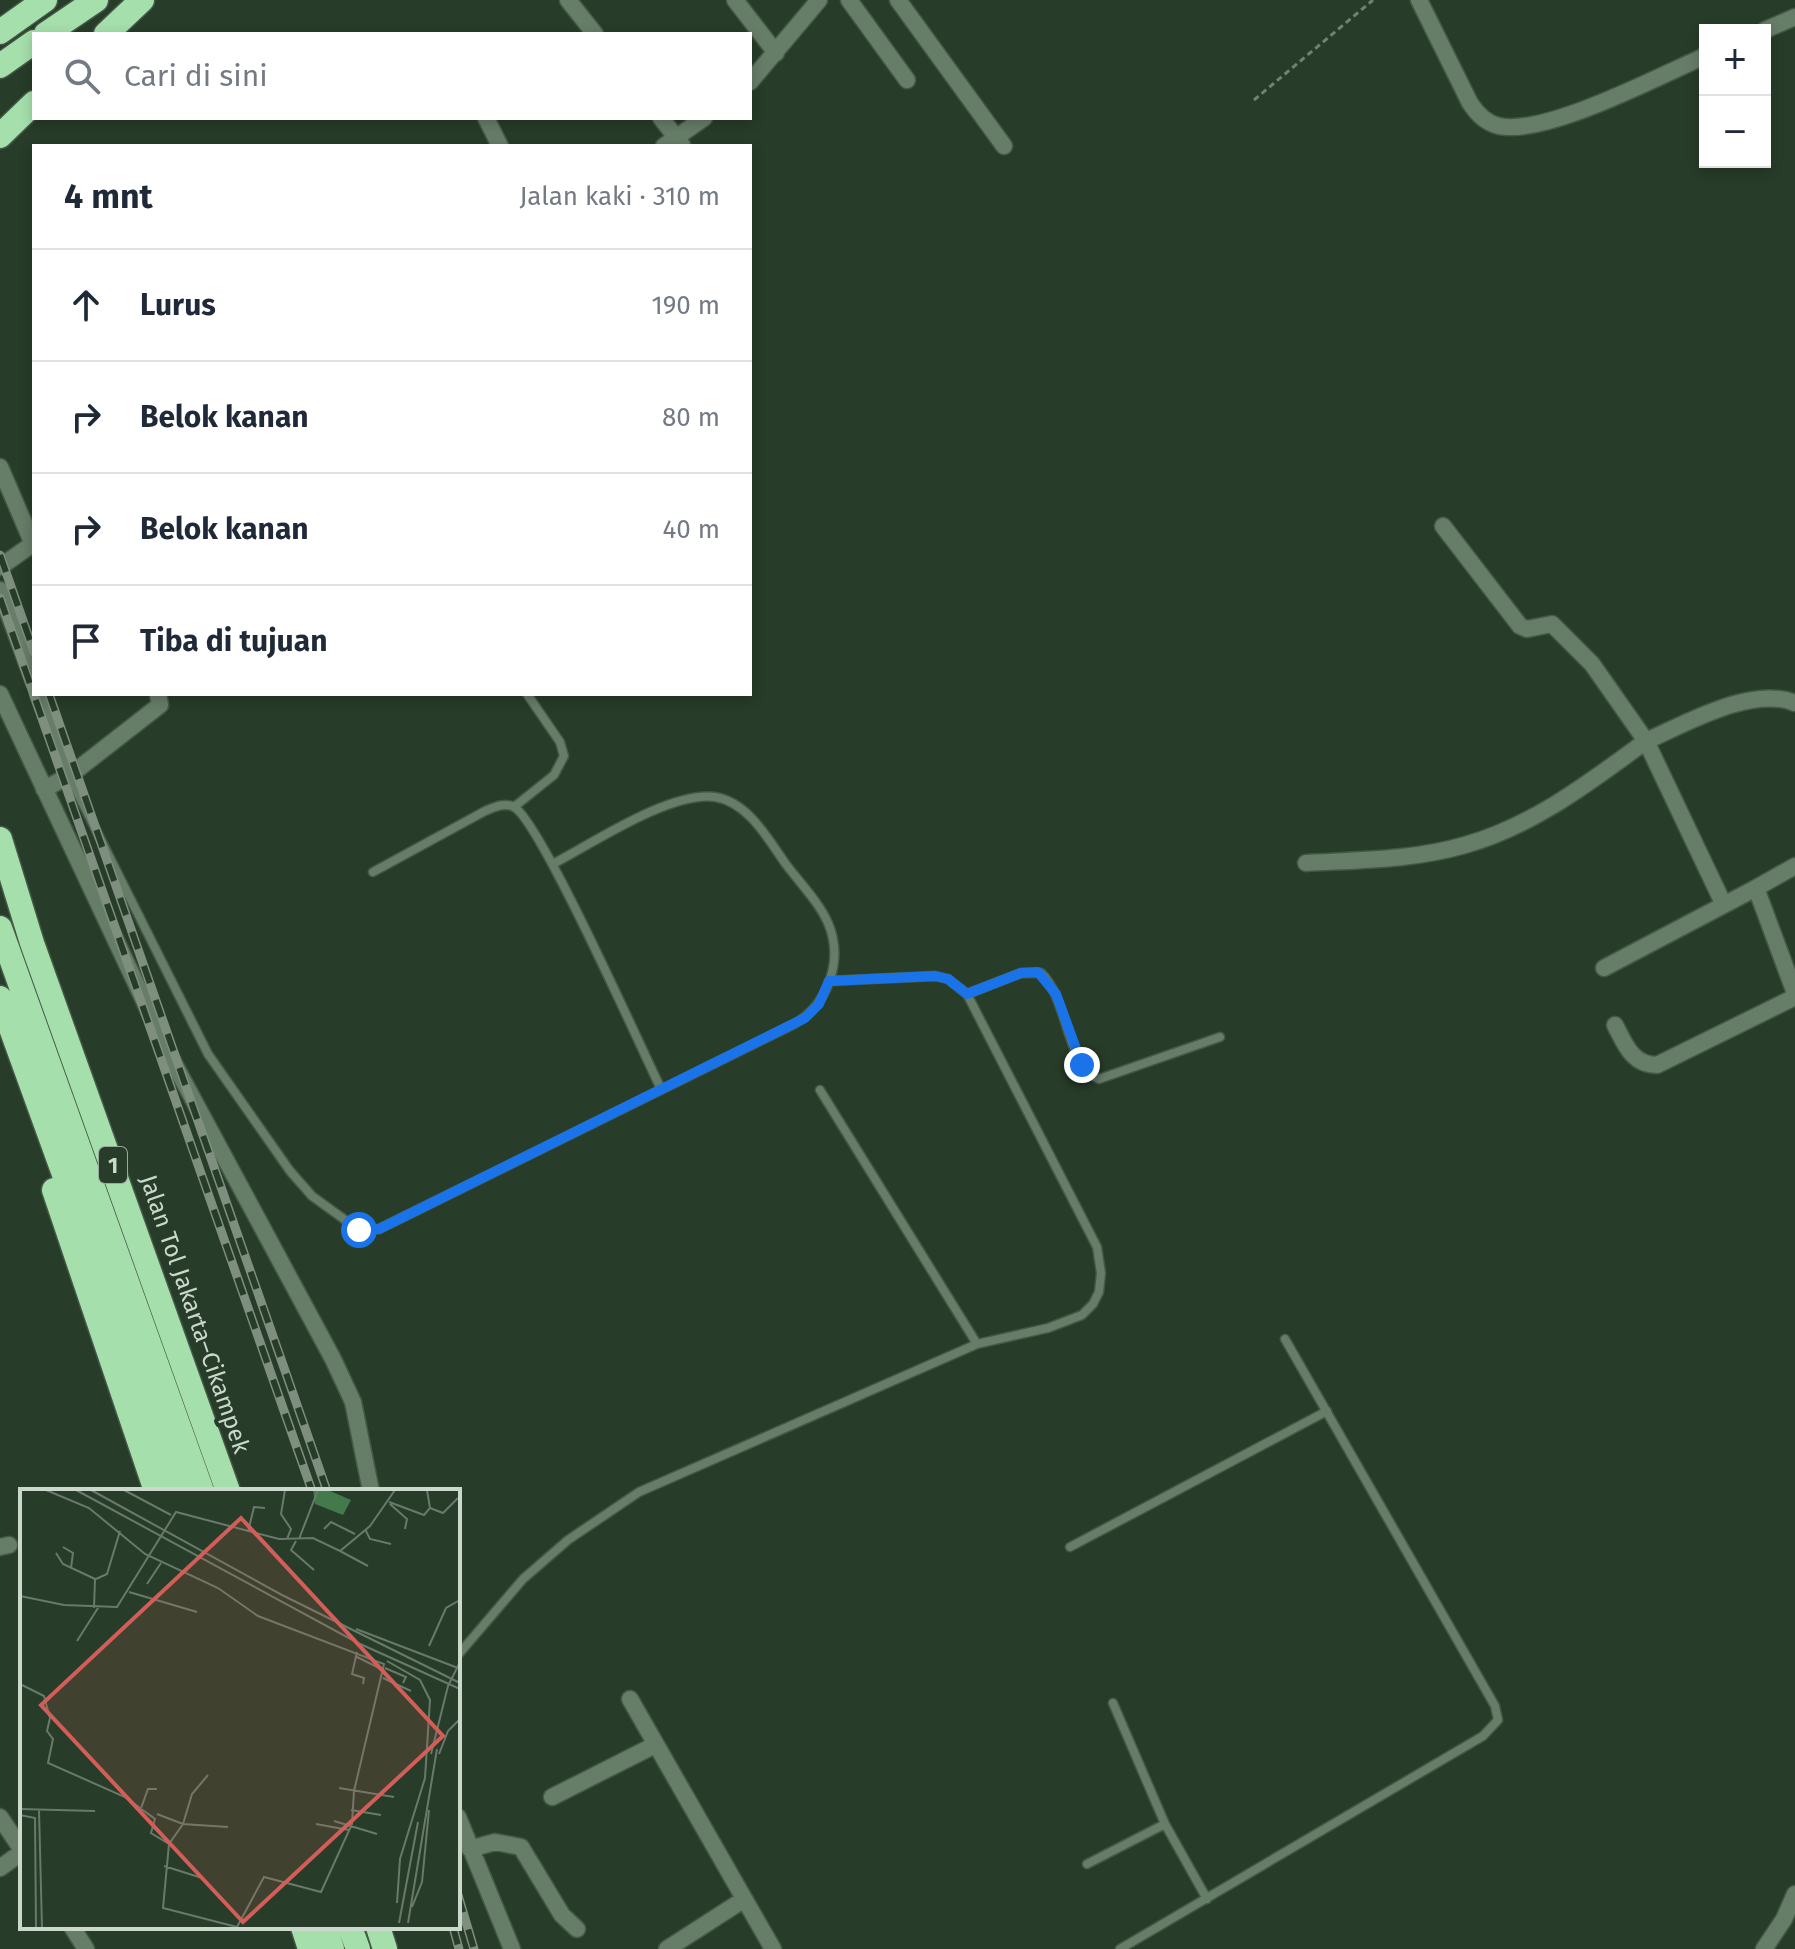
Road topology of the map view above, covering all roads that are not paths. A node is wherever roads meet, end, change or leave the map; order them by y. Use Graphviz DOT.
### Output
graph roads {
  1 [pos="45,0"];
  2 [pos="96,0"];
  3 [pos="142,0"];
  4 [pos="568,0"];
  5 [pos="735,0"];
  6 [pos="819,0"];
  7 [pos="849,0"];
  8 [pos="898,0"];
  9 [pos="1419,0"];
  10 [pos="1795,17"];
  11 [pos="1771,27"];
  12 [pos="0,32"];
  13 [pos="49,32"];
  14 [pos="108,32"];
  15 [pos="593,32"];
  16 [pos="32,43"];
  17 [pos="776,53"];
  18 [pos="1699,59"];
  19 [pos="0,66"];
  20 [pos="752,80"];
  21 [pos="907,80"];
  22 [pos="32,105"];
  23 [pos="487,120"];
  24 [pos="662,120"];
  25 [pos="702,120"];
  26 [pos="0,136"];
  27 [pos="674,143"];
  28 [pos="499,144"];
  29 [pos="1004,146"];
  30 [pos="0,467"];
  31 [pos="1443,526"];
  32 [pos="32,539"];
  33 [pos="32,544"];
  34 [pos="0,567"];
  35 [pos="0,590"];
  36 [pos="32,677"];
  37 [pos="0,694"];
  38 [pos="39,696"];
  39 [pos="158,696"];
  40 [pos="528,696"];
  41 [pos="1795,703"];
  42 [pos="1646,741"];
  43 [pos="69,776"];
  44 [pos="44,789"];
  45 [pos="514,807"];
  46 [pos="0,839"];
  47 [pos="1306,863"];
  48 [pos="553,864"];
  49 [pos="1795,866"];
  50 [pos="373,872"];
  51 [pos="1756,888"];
  52 [pos="1724,905"];
  53 [pos="0,928"];
  54 [pos="1604,968"];
  55 [pos="829,981"];
  56 [pos="967,994"];
  57 [pos="1795,995"];
  58 [pos="0,998"];
  59 [pos="1615,1025"];
  60 [pos="1220,1037"];
  61 [pos="0,1042"];
  62 [pos="661,1089"];
  63 [pos="820,1090"];
  64 [pos="1285,1339"];
  65 [pos="977,1344"];
  66 [pos="1327,1411"];
  67 [pos="155,1489"];
  68 [pos="178,1489"];
  69 [pos="201,1489"];
  70 [pos="227,1489"];
  71 [pos="371,1489"];
  72 [pos="1070,1547"];
  73 [pos="460,1653"];
  74 [pos="630,1699"];
  75 [pos="1113,1703"];
  76 [pos="655,1745"];
  77 [pos="552,1797"];
  78 [pos="0,1817"];
  79 [pos="460,1822"];
  80 [pos="1165,1824"];
  81 [pos="20,1848"];
  82 [pos="470,1849"];
  83 [pos="20,1853"];
  84 [pos="1087,1864"];
  85 [pos="0,1868"];
  86 [pos="1795,1894"];
  87 [pos="1207,1899"];
  88 [pos="743,1900"];
  89 [pos="73,1929"];
  90 [pos="304,1929"];
  91 [pos="326,1929"];
  92 [pos="351,1929"];
  93 [pos="379,1929"];
  94 [pos="577,1929"];
  95 [pos="86,1949"];
  96 [pos="310,1949"];
  97 [pos="332,1949"];
  98 [pos="358,1949"];
  99 [pos="385,1949"];
  100 [pos="512,1949"];
  101 [pos="667,1949"];
  102 [pos="773,1949"];
  103 [pos="1120,1949"];
  104 [pos="1764,1949"];
  1 -- 12 [label="highway"];
  2 -- 13 [label="highway"];
  3 -- 14 [label="highway"];
  4 -- 15 [label="street"];
  5 -- 17 [label="street"];
  6 -- 17 [label="street"];
  7 -- 21 [label="street"];
  8 -- 29 [label="street"];
  9 -- 18 [label="street"];
  10 -- 11 [label="street"];
  16 -- 19 [label="highway"];
  17 -- 20 [label="street"];
  22 -- 26 [label="highway"];
  23 -- 28 [label="street"];
  24 -- 27 [label="street"];
  25 -- 27 [label="street"];
  30 -- 32 [label="street"];
  31 -- 42 [label="street"];
  33 -- 34 [label="street"];
  35 -- 36 [label="street"];
  37 -- 44 [label="street"];
  38 -- 43 [label="street"];
  39 -- 43 [label="street"];
  40 -- 45 [label="lane"];
  41 -- 42 [label="street"];
  42 -- 47 [label="street"];
  42 -- 52 [label="street"];
  43 -- 44 [label="street"];
  43 -- 62 [label="lane"];
  44 -- 71 [label="street"];
  45 -- 48 [label="lane"];
  45 -- 50 [label="lane"];
  46 -- 70 [label="highway, Jalan Tol Jakarta–Cikampek / 1"];
  48 -- 55 [label="lane"];
  48 -- 62 [label="lane"];
  49 -- 51 [label="street"];
  51 -- 52 [label="street"];
  51 -- 57 [label="street"];
  52 -- 54 [label="street"];
  53 -- 69 [label="highway, 1"];
  55 -- 56 [label="lane"];
  55 -- 62 [label="lane"];
  56 -- 60 [label="lane"];
  56 -- 65 [label="lane"];
  57 -- 59 [label="street"];
  58 -- 68 [label="highway, 1"];
  61 -- 67 [label="highway"];
  63 -- 65 [label="lane"];
  64 -- 66 [label="lane"];
  65 -- 73 [label="lane"];
  66 -- 72 [label="lane"];
  66 -- 87 [label="lane"];
  74 -- 76 [label="street"];
  75 -- 80 [label="lane"];
  76 -- 77 [label="street"];
  76 -- 88 [label="street"];
  78 -- 81 [label="street"];
  79 -- 82 [label="street"];
  80 -- 84 [label="lane"];
  80 -- 87 [label="lane"];
  82 -- 94 [label="street"];
  82 -- 100 [label="street"];
  83 -- 85 [label="street"];
  86 -- 104 [label="street"];
  87 -- 103 [label="lane"];
  88 -- 101 [label="street"];
  88 -- 102 [label="street"];
  89 -- 95 [label="street"];
  90 -- 96 [label="highway"];
  91 -- 97 [label="highway"];
  92 -- 98 [label="highway"];
  93 -- 99 [label="highway"];
}
